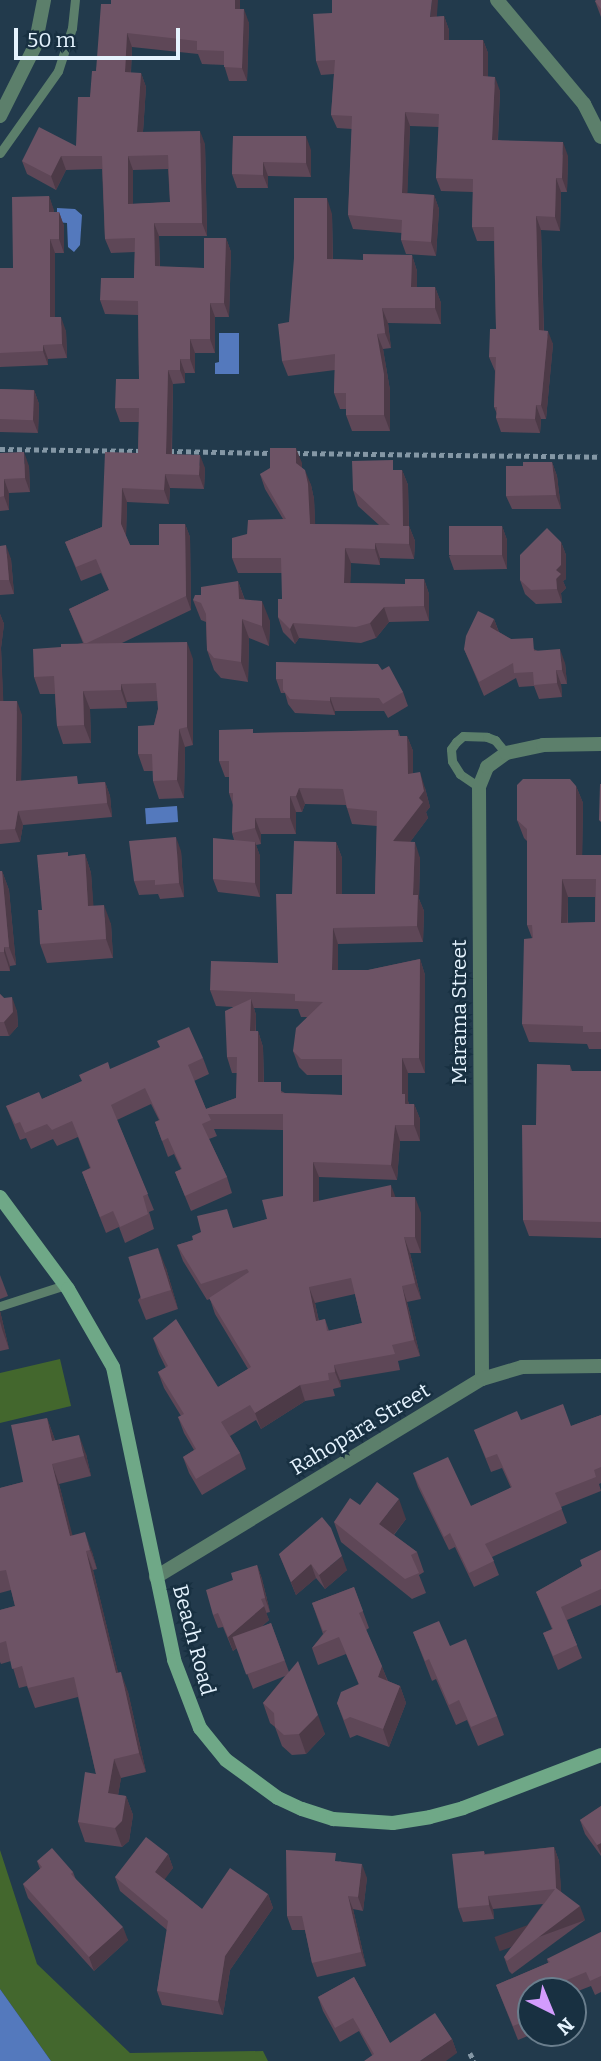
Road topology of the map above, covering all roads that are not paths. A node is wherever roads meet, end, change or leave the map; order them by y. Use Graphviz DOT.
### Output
graph roads {
  1 [pos="44,0"];
  2 [pos="75,0"];
  3 [pos="498,0"];
  4 [pos="0,116"];
  5 [pos="601,137"];
  6 [pos="0,153"];
  7 [pos="601,744"];
  8 [pos="506,753"];
  9 [pos="479,787"];
  10 [pos="0,1197"];
  11 [pos="65,1285"];
  12 [pos="0,1306"];
  13 [pos="601,1366"];
  14 [pos="482,1379"];
  15 [pos="156,1577"];
  16 [pos="601,1755"];
  1 -- 4 [label="street"];
  2 -- 6 [label="lane"];
  3 -- 5 [label="street"];
  7 -- 8 [label="street"];
  8 -- 9 [label="street"];
  8 -- 9 [label="lane"];
  9 -- 14 [label="street, Marama Street"];
  10 -- 11 [label="main road, Beach Road"];
  11 -- 12 [label="lane"];
  11 -- 15 [label="main road, Beach Road"];
  13 -- 14 [label="street, Rahopara Street"];
  14 -- 15 [label="street, Rahopara Street"];
  15 -- 16 [label="main road, Beach Road"];
}
